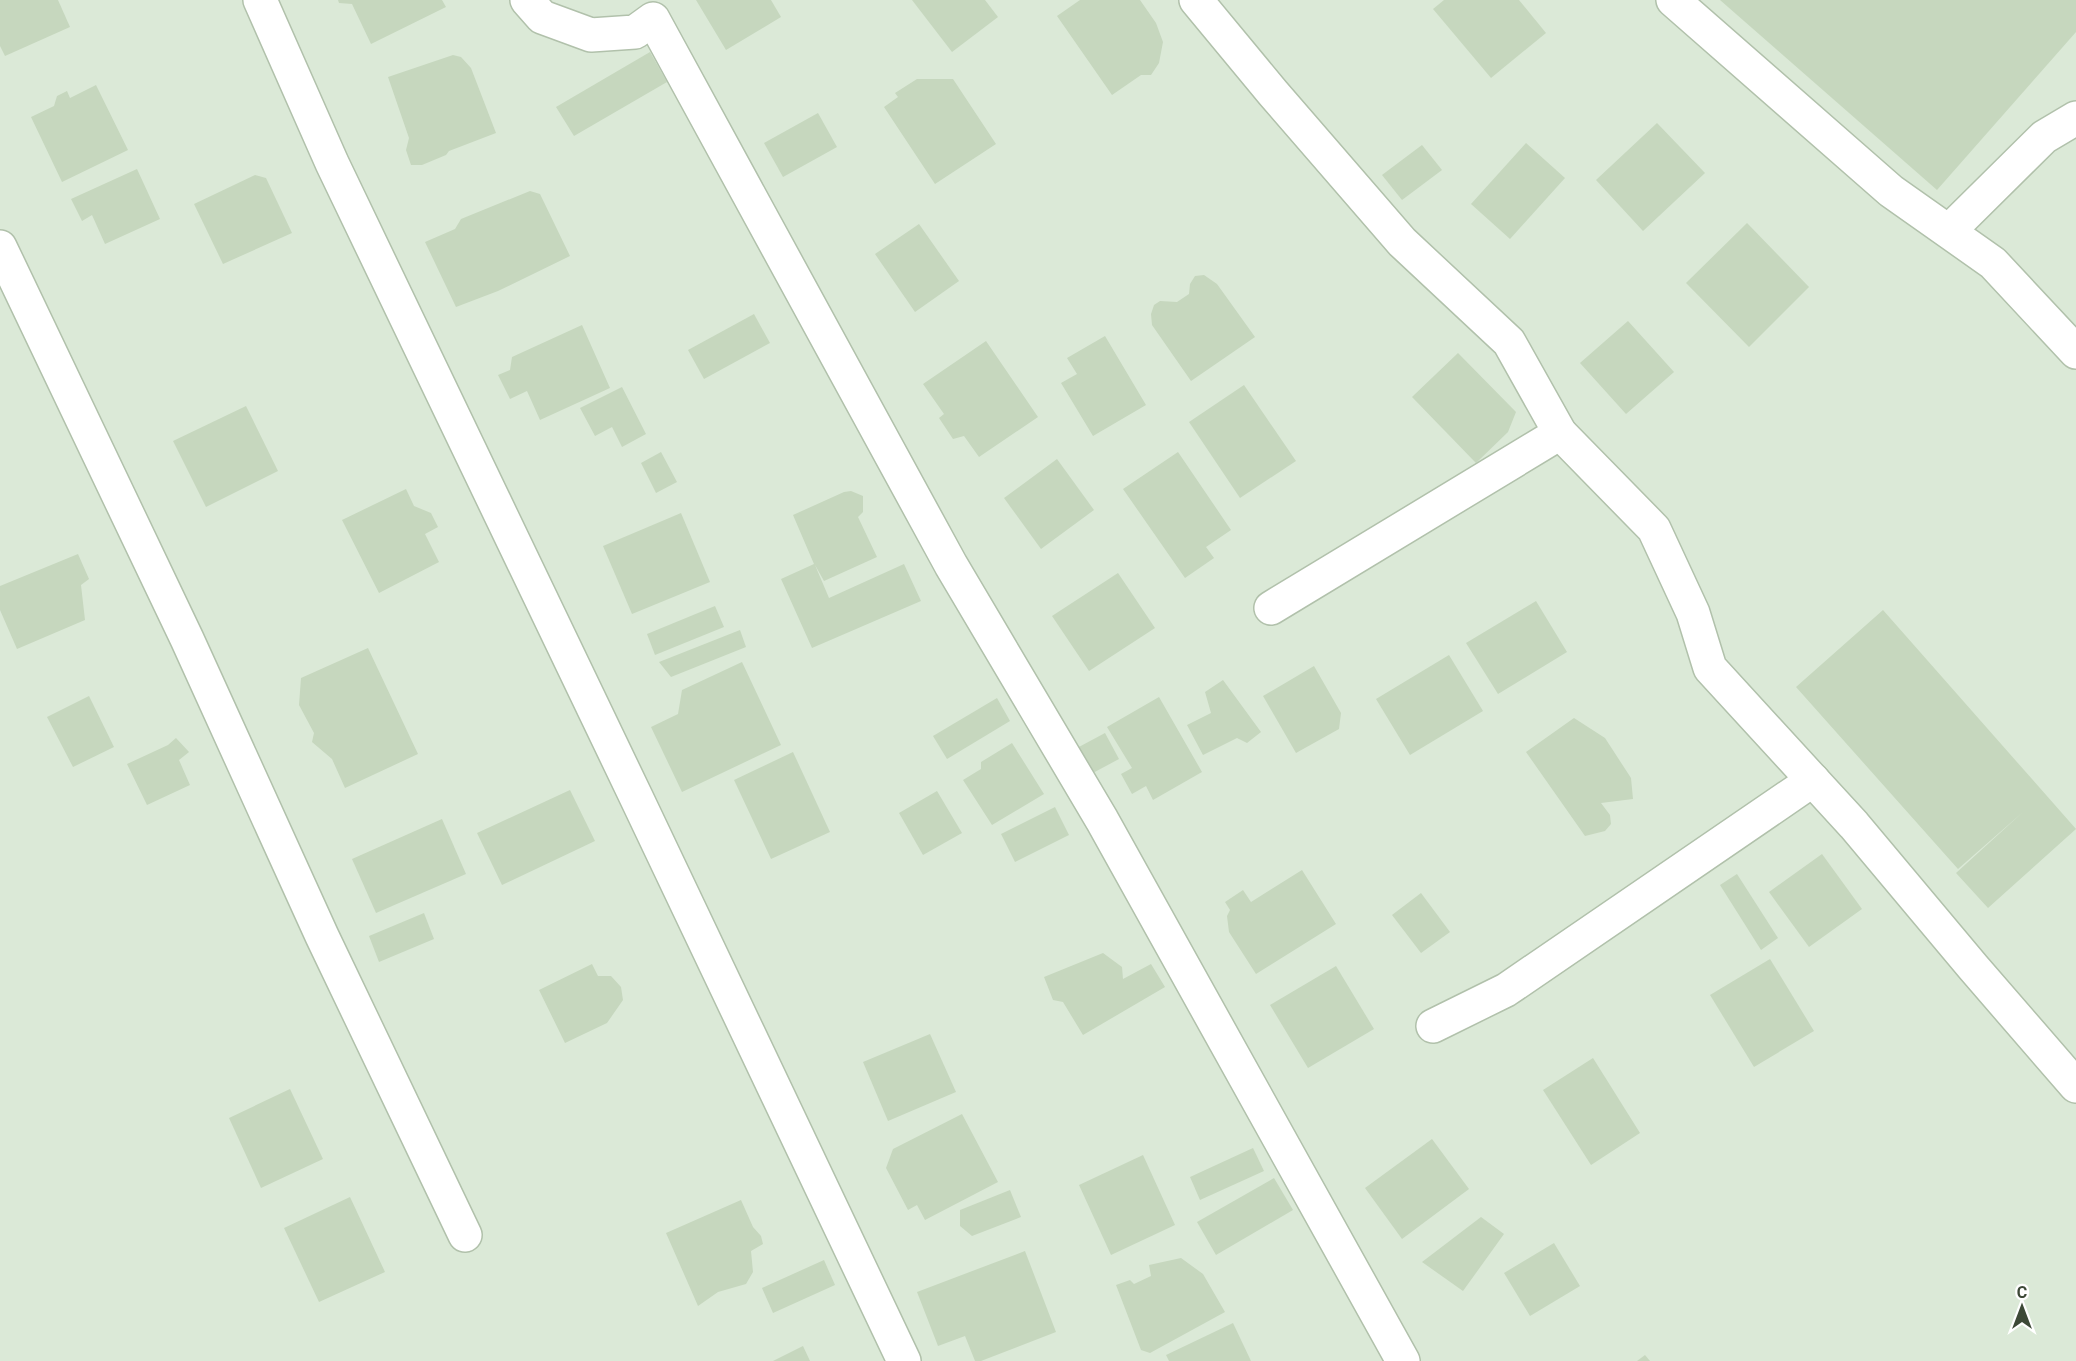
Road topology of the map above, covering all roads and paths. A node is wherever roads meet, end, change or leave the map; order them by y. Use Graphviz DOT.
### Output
graph roads {
  1 [pos="260,0"];
  2 [pos="527,0"];
  3 [pos="1196,0"];
  4 [pos="1673,0"];
  5 [pos="2076,118"];
  6 [pos="1949,231"];
  7 [pos="0,247"];
  8 [pos="2076,352"];
  9 [pos="1560,433"];
  10 [pos="1270,608"];
  11 [pos="1813,780"];
  12 [pos="1433,1026"];
  13 [pos="2076,1086"];
  14 [pos="465,1235"];
  15 [pos="904,1361"];
  16 [pos="1403,1361"];
  1 -- 15 [label="street"];
  2 -- 16 [label="street"];
  3 -- 9 [label="street"];
  4 -- 6 [label="street"];
  5 -- 6 [label="street"];
  6 -- 8 [label="street"];
  7 -- 14 [label="street"];
  9 -- 10 [label="street"];
  9 -- 11 [label="street"];
  11 -- 12 [label="street"];
  11 -- 13 [label="street"];
}
